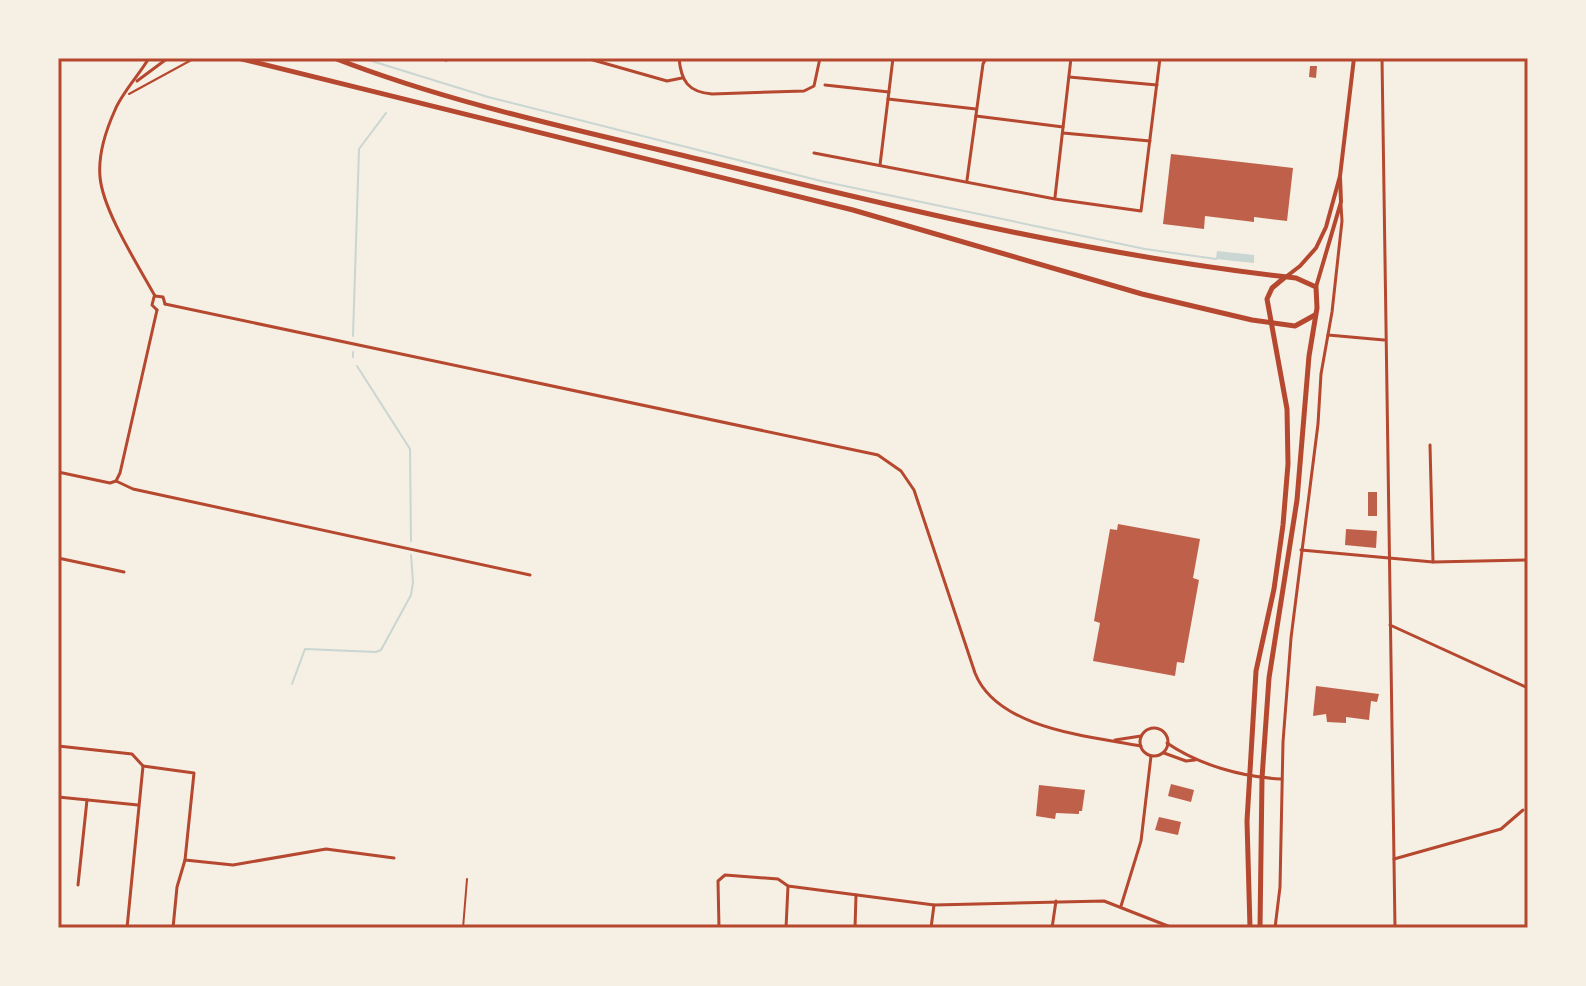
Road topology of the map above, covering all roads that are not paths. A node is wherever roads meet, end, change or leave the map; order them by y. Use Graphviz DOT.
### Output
graph roads {
  1 [pos="149,58"];
  2 [pos="168,58"];
  3 [pos="238,58"];
  4 [pos="334,58"];
  5 [pos="439,58"];
  6 [pos="451,58"];
  7 [pos="586,58"];
  8 [pos="679,58"];
  9 [pos="820,58"];
  10 [pos="893,58"];
  11 [pos="986,58"];
  12 [pos="1071,58"];
  13 [pos="1160,58"];
  14 [pos="1354,58"];
  15 [pos="1382,58"];
  16 [pos="1069,77"];
  17 [pos="682,78"];
  18 [pos="134,84"];
  19 [pos="825,85"];
  20 [pos="1157,85"];
  21 [pos="889,92"];
  22 [pos="888,99"];
  23 [pos="976,109"];
  24 [pos="976,116"];
  25 [pos="1063,127"];
  26 [pos="1063,133"];
  27 [pos="1150,141"];
  28 [pos="814,153"];
  29 [pos="880,165"];
  30 [pos="1340,176"];
  31 [pos="967,181"];
  32 [pos="1055,199"];
  33 [pos="1341,202"];
  34 [pos="1285,277"];
  35 [pos="1316,287"];
  36 [pos="155,296"];
  37 [pos="165,304"];
  38 [pos="157,310"];
  39 [pos="1316,315"];
  40 [pos="1271,324"];
  41 [pos="1328,335"];
  42 [pos="1385,340"];
  43 [pos="1430,445"];
  44 [pos="58,472"];
  45 [pos="116,481"];
  46 [pos="1301,550"];
  47 [pos="58,558"];
  48 [pos="1388,559"];
  49 [pos="1528,560"];
  50 [pos="1433,562"];
  51 [pos="124,572"];
  52 [pos="530,575"];
  53 [pos="1390,625"];
  54 [pos="1528,688"];
  55 [pos="1141,736"];
  56 [pos="1115,740"];
  57 [pos="1167,743"];
  58 [pos="58,746"];
  59 [pos="1141,746"];
  60 [pos="1162,753"];
  61 [pos="1151,756"];
  62 [pos="1199,760"];
  63 [pos="143,766"];
  64 [pos="1249,776"];
  65 [pos="1262,778"];
  66 [pos="1282,779"];
  67 [pos="58,797"];
  68 [pos="87,800"];
  69 [pos="140,805"];
  70 [pos="1523,810"];
  71 [pos="394,858"];
  72 [pos="1394,859"];
  73 [pos="185,860"];
  74 [pos="467,879"];
  75 [pos="78,885"];
  76 [pos="788,886"];
  77 [pos="856,895"];
  78 [pos="1056,901"];
  79 [pos="934,905"];
  80 [pos="1121,906"];
  81 [pos="1249,926"];
  82 [pos="127,928"];
  83 [pos="173,928"];
  84 [pos="463,928"];
  85 [pos="719,928"];
  86 [pos="786,928"];
  87 [pos="855,928"];
  88 [pos="931,928"];
  89 [pos="1052,928"];
  90 [pos="1172,928"];
  91 [pos="1260,928"];
  92 [pos="1275,928"];
  93 [pos="1395,928"];
  1 -- 18 [label="street"];
  2 -- 18 [label="street"];
  3 -- 40 [label="main road"];
  4 -- 34 [label="main road"];
  5 -- 6 [label="street"];
  7 -- 17 [label="street"];
  8 -- 17 [label="street"];
  9 -- 17 [label="street"];
  10 -- 21 [label="street"];
  11 -- 23 [label="street"];
  12 -- 16 [label="street"];
  13 -- 20 [label="street"];
  14 -- 30 [label="main road"];
  15 -- 42 [label="street"];
  16 -- 20 [label="street"];
  16 -- 25 [label="street"];
  18 -- 36 [label="street"];
  19 -- 21 [label="street"];
  20 -- 27 [label="street"];
  21 -- 22 [label="street"];
  22 -- 23 [label="street"];
  22 -- 29 [label="street"];
  23 -- 24 [label="street"];
  24 -- 25 [label="street"];
  24 -- 31 [label="street"];
  25 -- 26 [label="street"];
  26 -- 27 [label="street"];
  26 -- 32 [label="street"];
  27 -- 32 [label="street"];
  28 -- 29 [label="street"];
  29 -- 31 [label="street"];
  30 -- 33 [label="main road"];
  30 -- 34 [label="main road"];
  31 -- 32 [label="street"];
  33 -- 35 [label="main road"];
  33 -- 41 [label="street"];
  34 -- 35 [label="main road"];
  34 -- 40 [label="main road"];
  35 -- 39 [label="main road"];
  36 -- 37 [label="street"];
  36 -- 38 [label="street"];
  37 -- 38 [label="street"];
  37 -- 56 [label="street"];
  38 -- 45 [label="street"];
  39 -- 40 [label="main road"];
  39 -- 65 [label="main road"];
  40 -- 64 [label="main road"];
  41 -- 42 [label="street"];
  41 -- 46 [label="street"];
  42 -- 48 [label="street"];
  43 -- 50 [label="street"];
  44 -- 45 [label="street"];
  45 -- 52 [label="street"];
  46 -- 48 [label="street"];
  46 -- 66 [label="street"];
  47 -- 51 [label="street"];
  48 -- 50 [label="street"];
  48 -- 53 [label="street"];
  49 -- 50 [label="street"];
  53 -- 54 [label="street"];
  53 -- 72 [label="street"];
  55 -- 56 [label="street"];
  55 -- 57 [label="street"];
  55 -- 59 [label="street"];
  56 -- 59 [label="street"];
  57 -- 60 [label="street"];
  57 -- 62 [label="street"];
  58 -- 63 [label="street"];
  59 -- 61 [label="street"];
  60 -- 61 [label="street"];
  60 -- 62 [label="street"];
  61 -- 80 [label="street"];
  62 -- 64 [label="street"];
  63 -- 69 [label="street"];
  63 -- 73 [label="street"];
  64 -- 65 [label="street"];
  64 -- 81 [label="main road"];
  65 -- 66 [label="street"];
  65 -- 91 [label="main road"];
  66 -- 92 [label="street"];
  67 -- 68 [label="street"];
  68 -- 69 [label="street"];
  68 -- 75 [label="street"];
  69 -- 82 [label="street"];
  70 -- 72 [label="street"];
  71 -- 73 [label="street"];
  72 -- 93 [label="street"];
  73 -- 83 [label="street"];
  74 -- 84 [label="lane"];
  76 -- 77 [label="street"];
  76 -- 85 [label="street"];
  76 -- 86 [label="street"];
  77 -- 79 [label="street"];
  77 -- 87 [label="street"];
  78 -- 79 [label="street"];
  78 -- 80 [label="street"];
  78 -- 89 [label="street"];
  79 -- 88 [label="street"];
  80 -- 90 [label="street"];
}
